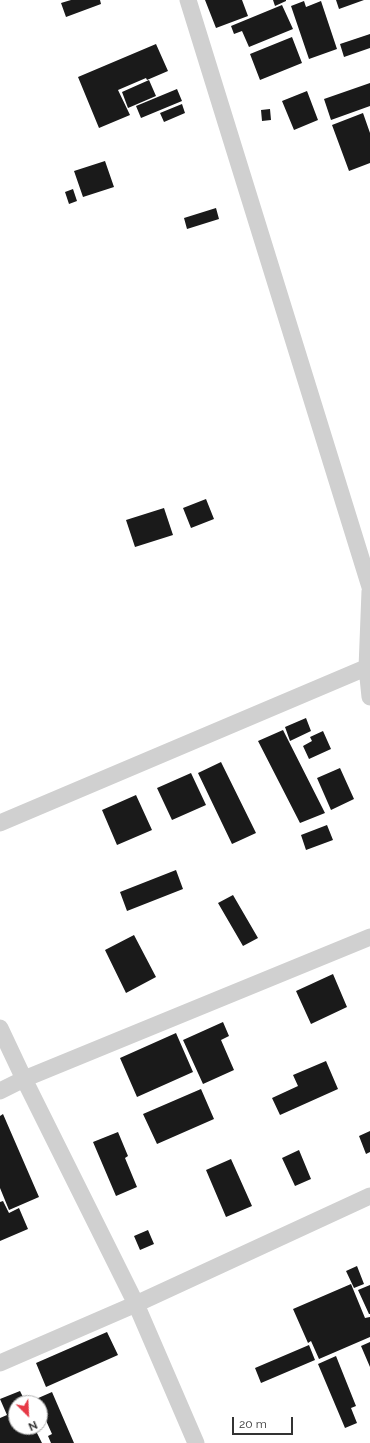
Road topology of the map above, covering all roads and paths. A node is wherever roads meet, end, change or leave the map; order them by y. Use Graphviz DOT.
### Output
graph roads {
  1 [pos="188,0"];
  2 [pos="370,587"];
  3 [pos="370,591"];
  4 [pos="368,667"];
  5 [pos="370,697"];
  6 [pos="0,823"];
  7 [pos="370,937"];
  8 [pos="0,1028"];
  9 [pos="24,1079"];
  10 [pos="0,1091"];
  11 [pos="370,1196"];
  12 [pos="136,1304"];
  13 [pos="0,1363"];
  14 [pos="196,1443"];
  1 -- 2 [label="street"];
  3 -- 4 [label="street"];
  4 -- 5 [label="street"];
  4 -- 6 [label="street"];
  7 -- 9 [label="street"];
  8 -- 9 [label="street"];
  9 -- 10 [label="street"];
  9 -- 12 [label="street"];
  11 -- 12 [label="street"];
  12 -- 13 [label="street"];
  12 -- 14 [label="street"];
}
